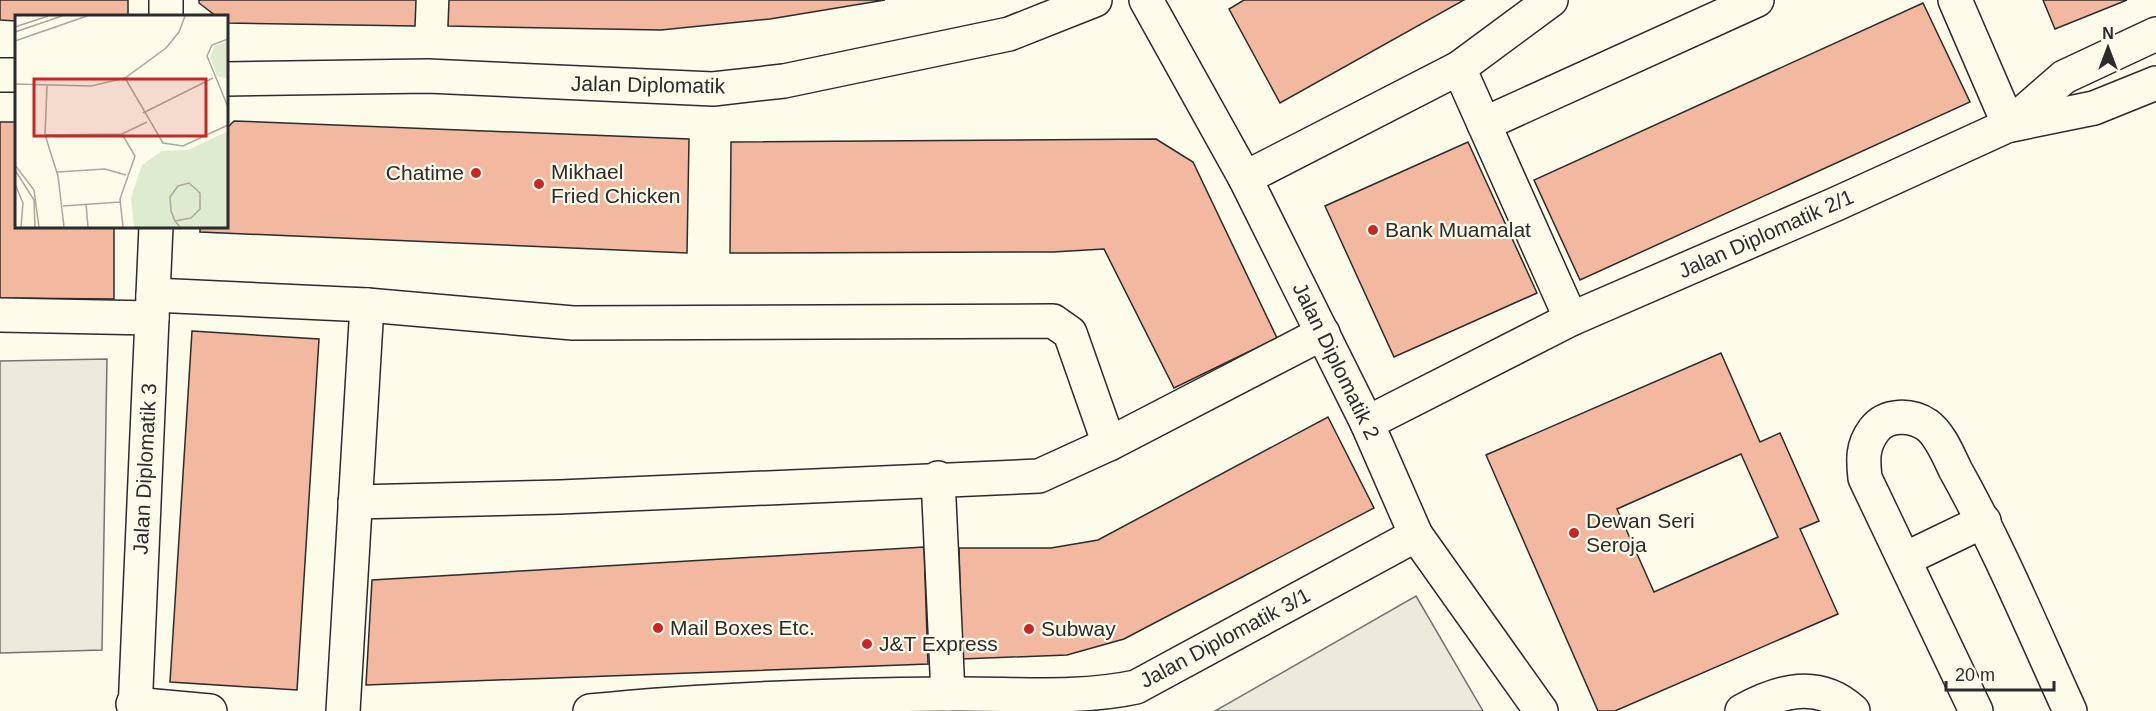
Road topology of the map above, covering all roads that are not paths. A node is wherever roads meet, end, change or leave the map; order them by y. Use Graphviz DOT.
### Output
graph roads {
  1 [pos="1095,0"];
  2 [pos="1146,0"];
  3 [pos="1551,0"];
  4 [pos="1757,0"];
  5 [pos="1955,0"];
  6 [pos="2156,34"];
  7 [pos="1458,68"];
  8 [pos="228,80"];
  9 [pos="2156,82"];
  10 [pos="1484,124"];
  11 [pos="2009,125"];
  12 [pos="1245,178"];
  13 [pos="156,228"];
  14 [pos="367,305"];
  15 [pos="153,306"];
  16 [pos="0,315"];
  17 [pos="1571,319"];
  18 [pos="1323,333"];
  19 [pos="1367,423"];
  20 [pos="1109,444"];
  21 [pos="939,478"];
  22 [pos="355,502"];
  23 [pos="1984,520"];
  24 [pos="1416,535"];
  25 [pos="1905,559"];
  26 [pos="956,700"];
  27 [pos="1106,703"];
  28 [pos="134,708"];
  29 [pos="210,711"];
  30 [pos="343,711"];
  31 [pos="590,711"];
  32 [pos="1541,711"];
  33 [pos="1742,711"];
  34 [pos="1853,711"];
  35 [pos="1976,711"];
  36 [pos="2070,711"];
  1 -- 8 [label="street, Jalan Diplomatik"];
  2 -- 12 [label="street, Jalan Diplomatik 2"];
  3 -- 7 [label="street"];
  4 -- 10 [label="street"];
  5 -- 11 [label="street"];
  6 -- 11 [label="street, Jalan Diplomatik 2/1"];
  7 -- 10 [label="street"];
  7 -- 12 [label="street"];
  9 -- 11 [label="street"];
  10 -- 17 [label="street"];
  11 -- 17 [label="street, Jalan Diplomatik 2/1"];
  12 -- 18 [label="street, Jalan Diplomatik 2"];
  13 -- 15 [label="street, Jalan Diplomatik 3"];
  14 -- 15 [label="street"];
  14 -- 20 [label="street"];
  14 -- 22 [label="street"];
  15 -- 16 [label="street"];
  15 -- 28 [label="street, Jalan Diplomatik 3"];
  17 -- 19 [label="street, Jalan Diplomatik 2/1"];
  18 -- 19 [label="street, Jalan Diplomatik 2"];
  18 -- 20 [label="street"];
  19 -- 24 [label="street, Jalan Diplomatik 2"];
  20 -- 21 [label="street"];
  21 -- 22 [label="street"];
  21 -- 26 [label="street"];
  22 -- 30 [label="street"];
  23 -- 25 [label="street"];
  23 -- 25 [label="street"];
  23 -- 36 [label="street"];
  24 -- 27 [label="street, Jalan Diplomatik 3/1"];
  24 -- 32 [label="street, Jalan Diplomatik 2"];
  25 -- 35 [label="street"];
  26 -- 27 [label="street, Jalan Diplomatik 3/1"];
  26 -- 31 [label="street, Jalan Diplomatik 3/1"];
  28 -- 29 [label="street"];
  33 -- 34 [label="street"];
}
